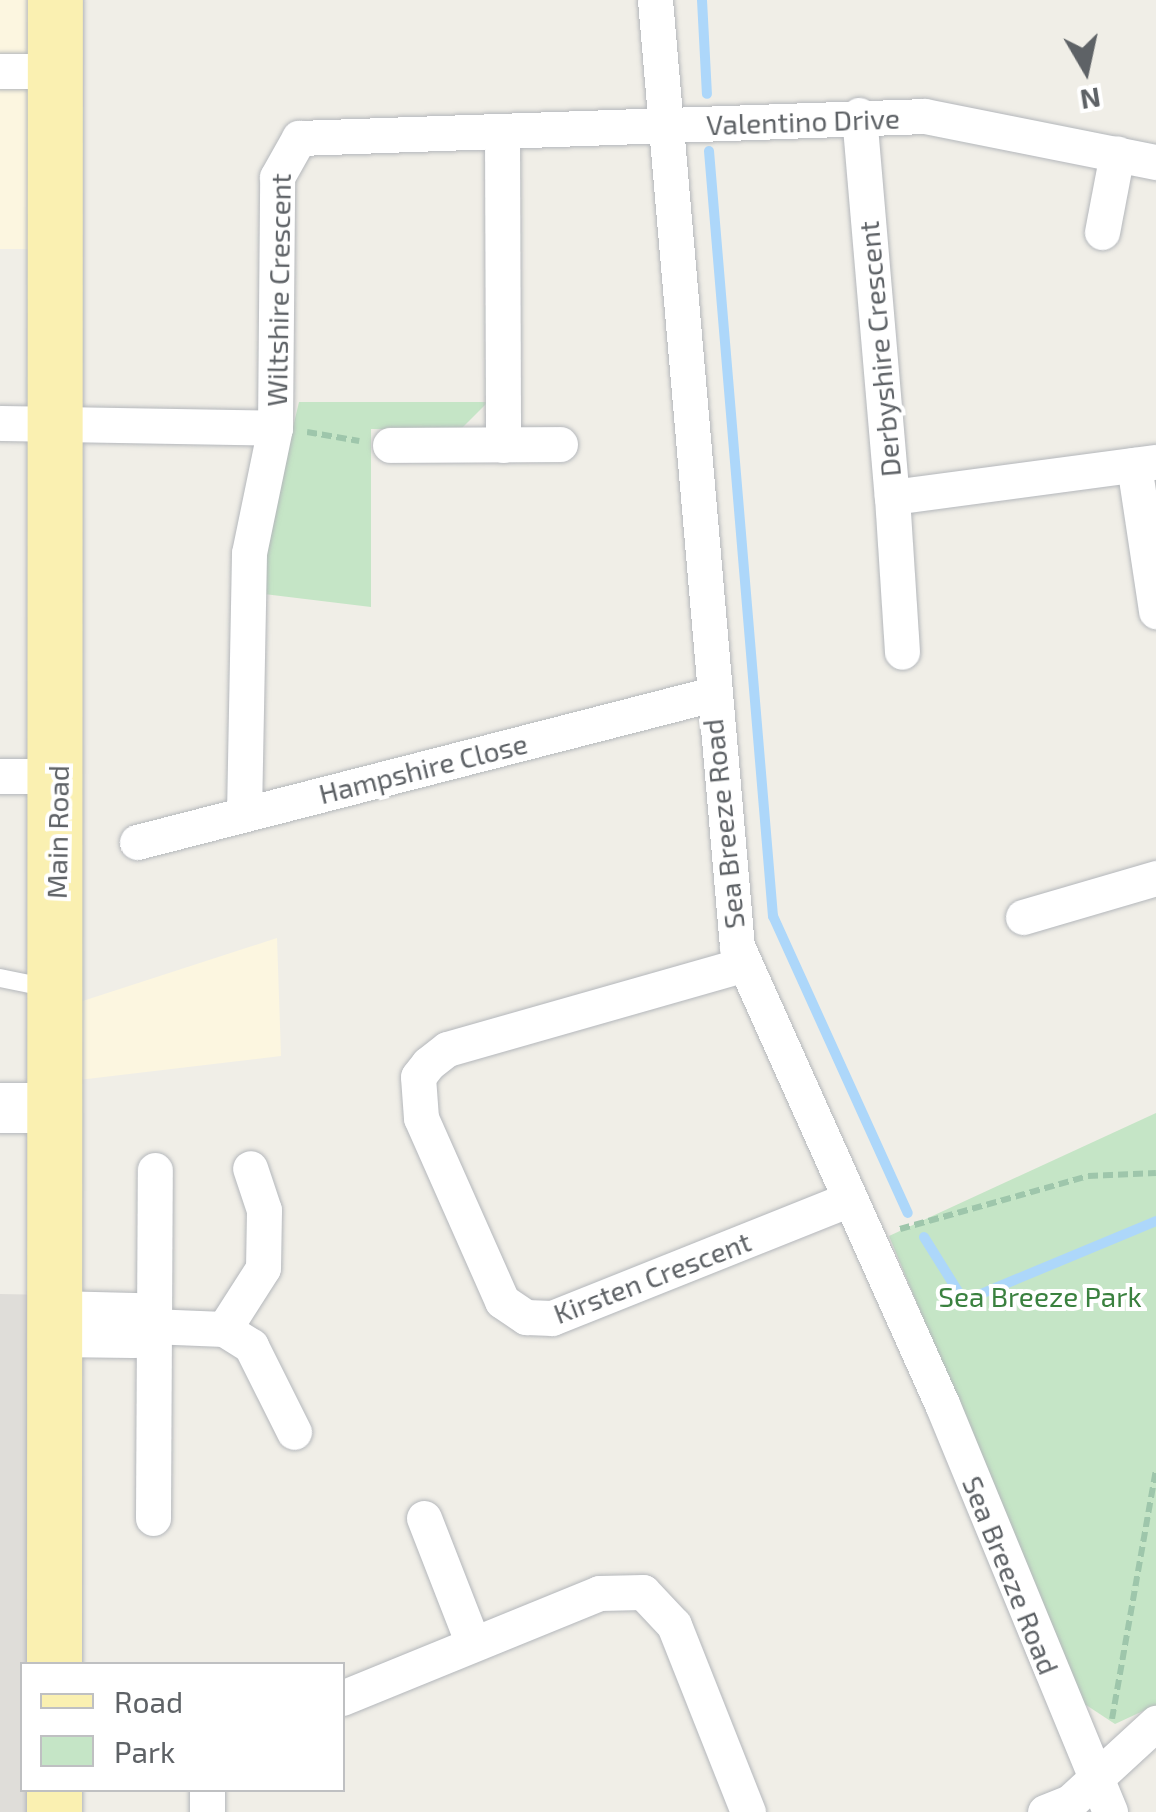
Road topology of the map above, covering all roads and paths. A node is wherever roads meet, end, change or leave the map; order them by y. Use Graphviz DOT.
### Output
graph roads {
  1 [pos="56,0"];
  2 [pos="655,0"];
  3 [pos="0,72"];
  4 [pos="55,72"];
  5 [pos="859,115"];
  6 [pos="665,127"];
  7 [pos="502,133"];
  8 [pos="1117,153"];
  9 [pos="1156,162"];
  10 [pos="1102,232"];
  11 [pos="0,423"];
  12 [pos="56,423"];
  13 [pos="275,428"];
  14 [pos="560,444"];
  15 [pos="390,445"];
  16 [pos="503,445"];
  17 [pos="1145,464"];
  18 [pos="892,497"];
  19 [pos="1156,611"];
  20 [pos="902,652"];
  21 [pos="710,694"];
  22 [pos="0,776"];
  23 [pos="59,776"];
  24 [pos="244,814"];
  25 [pos="138,842"];
  26 [pos="1156,878"];
  27 [pos="1023,917"];
  28 [pos="742,965"];
  29 [pos="0,978"];
  30 [pos="55,989"];
  31 [pos="26,1108"];
  32 [pos="250,1168"];
  33 [pos="155,1170"];
  34 [pos="1156,1173"];
  35 [pos="849,1198"];
  36 [pos="54,1324"];
  37 [pos="150,1326"];
  38 [pos="224,1328"];
  39 [pos="294,1432"];
  40 [pos="1156,1469"];
  41 [pos="153,1518"];
  42 [pos="424,1518"];
  43 [pos="473,1644"];
  44 [pos="54,1662"];
  45 [pos="345,1697"];
  46 [pos="1156,1723"];
  47 [pos="1096,1779"];
  48 [pos="748,1812"];
  49 [pos="1044,1812"];
  50 [pos="1110,1812"];
  1 -- 4 [label="main road, Main Road"];
  2 -- 6 [label="street, Sea Breeze Road"];
  3 -- 4 [label="street"];
  4 -- 12 [label="main road, Main Road"];
  5 -- 6 [label="street, Valentino Drive"];
  5 -- 8 [label="street, Valentino Drive"];
  5 -- 18 [label="street, Derbyshire Crescent"];
  6 -- 7 [label="street, Wiltshire Crescent"];
  6 -- 21 [label="street, Sea Breeze Road"];
  7 -- 13 [label="street, Wiltshire Crescent"];
  7 -- 16 [label="street"];
  8 -- 9 [label="street, Valentino Drive"];
  8 -- 10 [label="street"];
  11 -- 12 [label="street"];
  12 -- 13 [label="street"];
  12 -- 23 [label="main road, Main Road"];
  13 -- 15 [label="path"];
  13 -- 24 [label="street, Wiltshire Crescent"];
  14 -- 16 [label="street"];
  15 -- 16 [label="street"];
  17 -- 18 [label="street, Derbyshire Crescent"];
  17 -- 19 [label="street"];
  18 -- 20 [label="street"];
  21 -- 24 [label="street, Hampshire Close"];
  21 -- 28 [label="street, Sea Breeze Road"];
  22 -- 23 [label="street"];
  23 -- 30 [label="main road, Main Road"];
  24 -- 25 [label="street, Hampshire Close"];
  26 -- 27 [label="street"];
  28 -- 35 [label="street, Sea Breeze Road"];
  28 -- 35 [label="street, Kirsten Crescent"];
  29 -- 30 [label="lane"];
  30 -- 31 [label="main road, Main Road"];
  31 -- 36 [label="main road, Main Road"];
  32 -- 38 [label="street"];
  33 -- 37 [label="street"];
  34 -- 35 [label="path"];
  35 -- 47 [label="street, Sea Breeze Road"];
  36 -- 37 [label="street"];
  36 -- 44 [label="main road, Main Road"];
  37 -- 38 [label="street"];
  37 -- 41 [label="street"];
  38 -- 39 [label="street"];
  40 -- 47 [label="path"];
  42 -- 43 [label="street"];
  43 -- 45 [label="street"];
  43 -- 48 [label="street"];
  46 -- 47 [label="street"];
  47 -- 49 [label="street"];
  47 -- 50 [label="street, Sea Breeze Road"];
}
